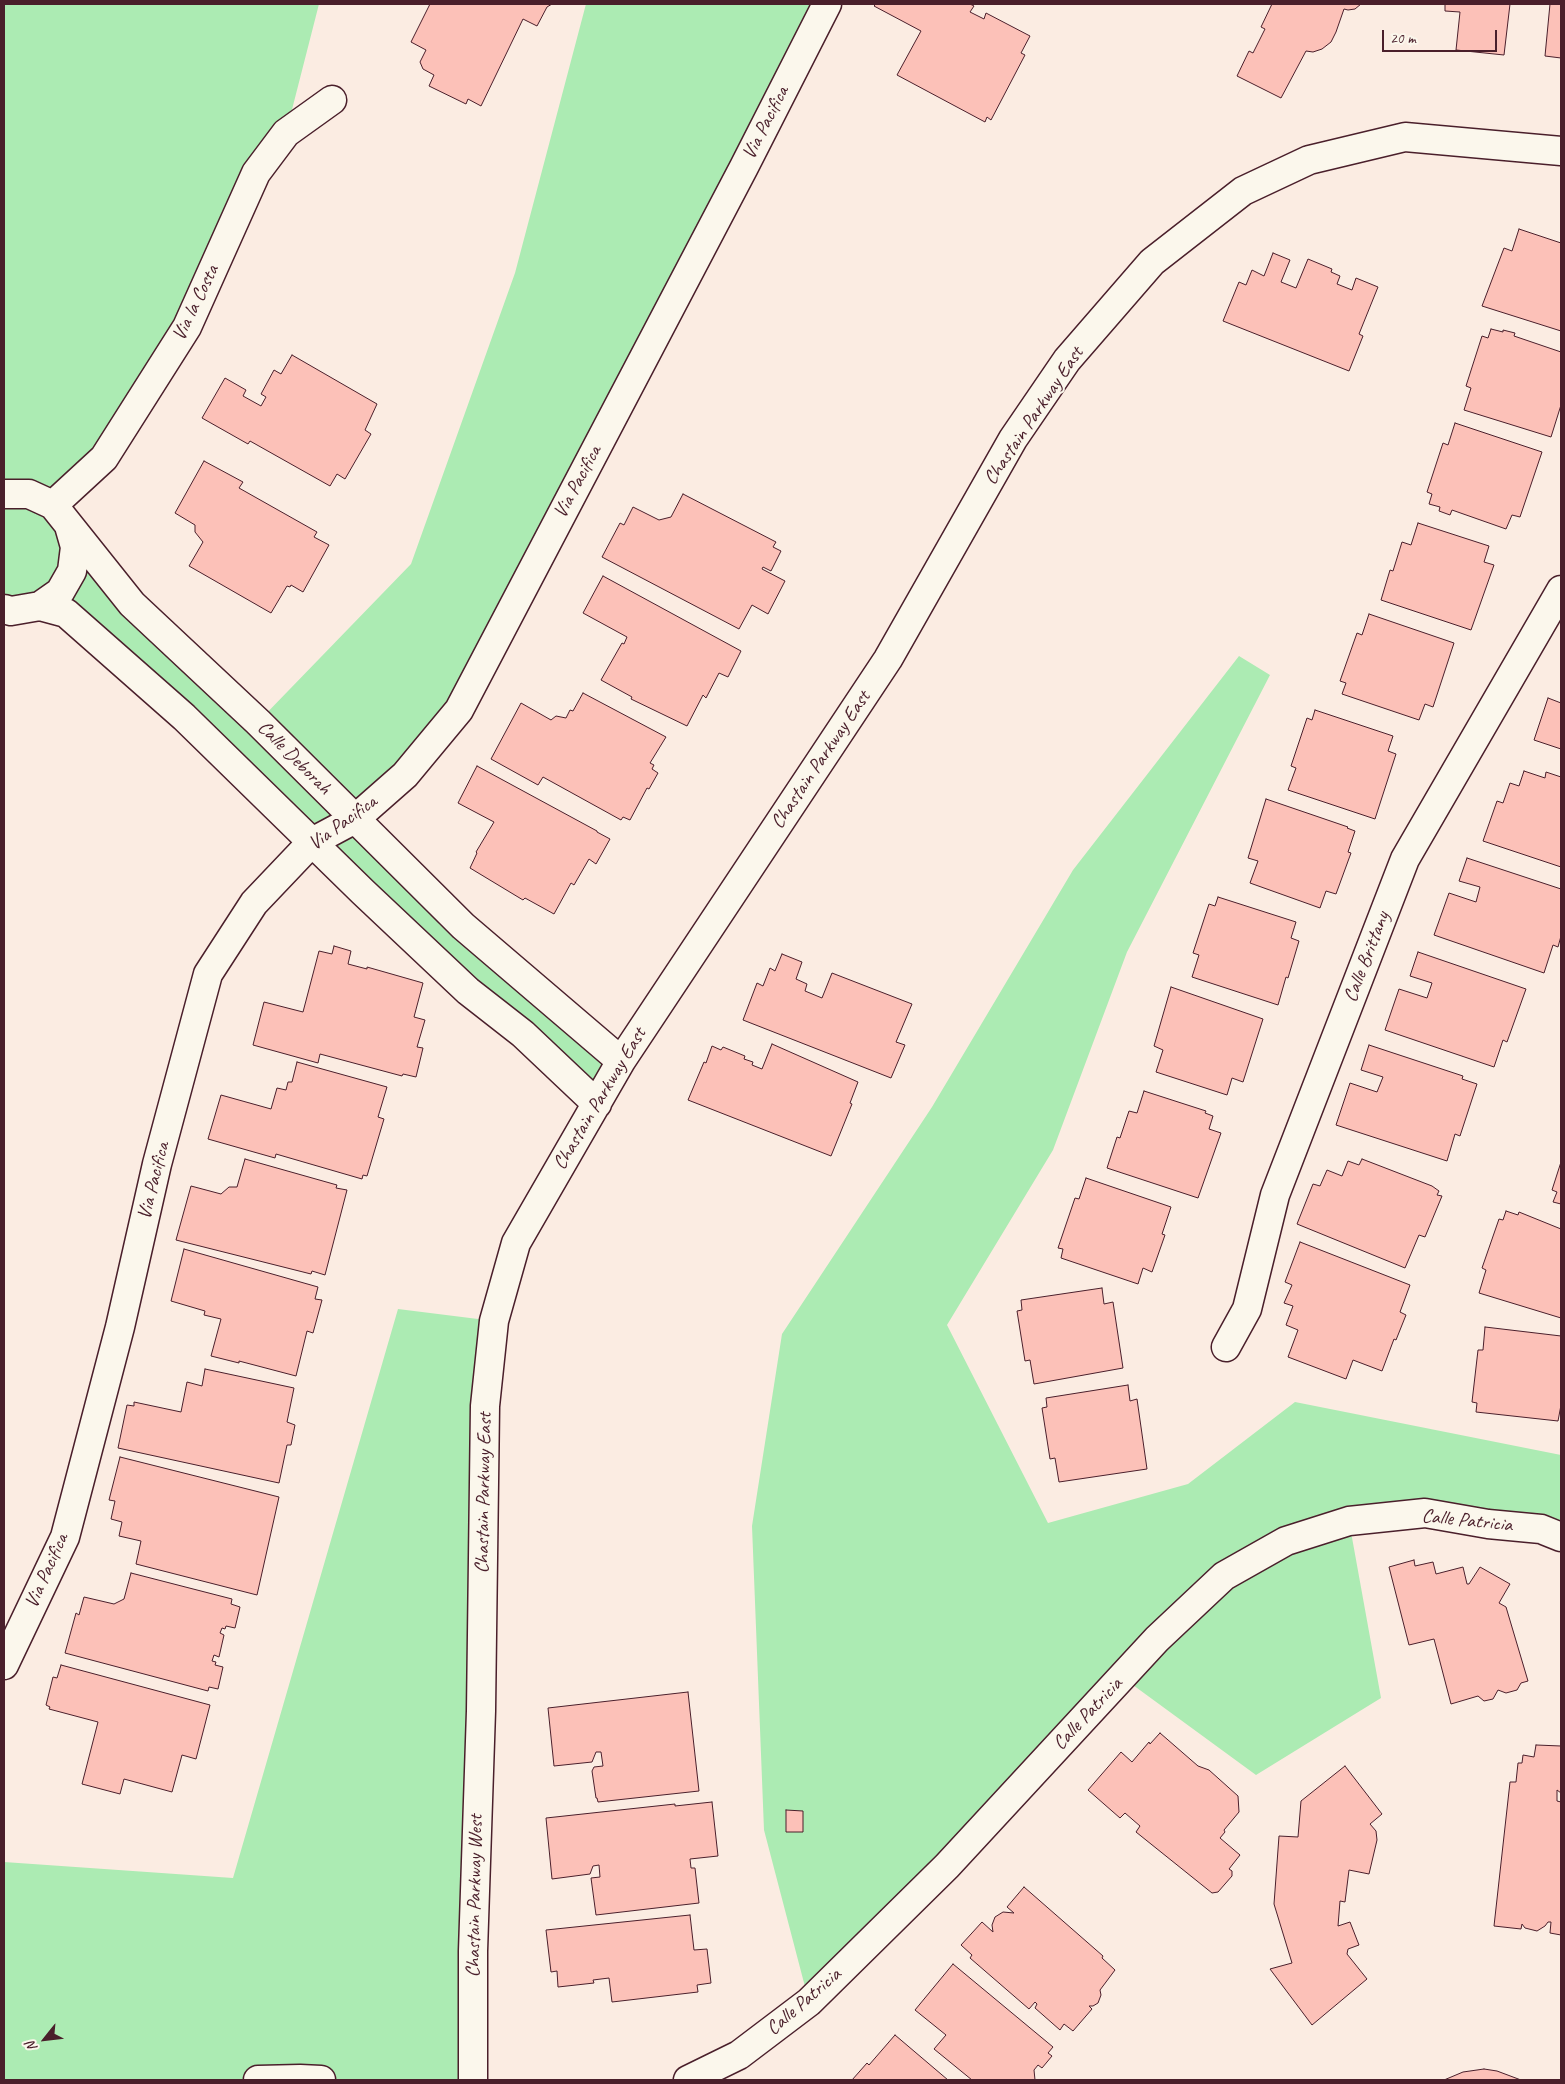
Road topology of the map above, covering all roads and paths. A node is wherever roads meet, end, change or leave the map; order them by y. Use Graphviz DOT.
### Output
graph roads {
  1 [pos="826,4"];
  2 [pos="332,100"];
  3 [pos="1561,151"];
  4 [pos="4,494"];
  5 [pos="60,515"];
  6 [pos="1561,590"];
  7 [pos="40,606"];
  8 [pos="4,608"];
  9 [pos="355,819"];
  10 [pos="312,842"];
  11 [pos="621,1061"];
  12 [pos="597,1104"];
  13 [pos="1226,1347"];
  14 [pos="1561,1537"];
  15 [pos="4,1665"];
  16 [pos="481,1711"];
  17 [pos="258,2080"];
  18 [pos="321,2080"];
  19 [pos="473,2080"];
  20 [pos="688,2080"];
  1 -- 9 [label="street, Via Pacifica"];
  2 -- 5 [label="street, Via la Costa"];
  3 -- 11 [label="street, Chastain Parkway East"];
  4 -- 5 [label="street, Calle Deborah"];
  5 -- 7 [label="street"];
  5 -- 9 [label="street, Calle Deborah"];
  6 -- 13 [label="street, Calle Brittany"];
  7 -- 8 [label="street"];
  7 -- 10 [label="street"];
  9 -- 10 [label="street, Via Pacifica"];
  9 -- 11 [label="street, Calle Deborah"];
  10 -- 12 [label="street"];
  10 -- 15 [label="street, Via Pacifica"];
  11 -- 12 [label="street, Chastain Parkway East"];
  12 -- 16 [label="street, Chastain Parkway East"];
  14 -- 20 [label="street, Calle Patricia"];
  16 -- 19 [label="street, Chastain Parkway West"];
  17 -- 18 [label="street"];
}
